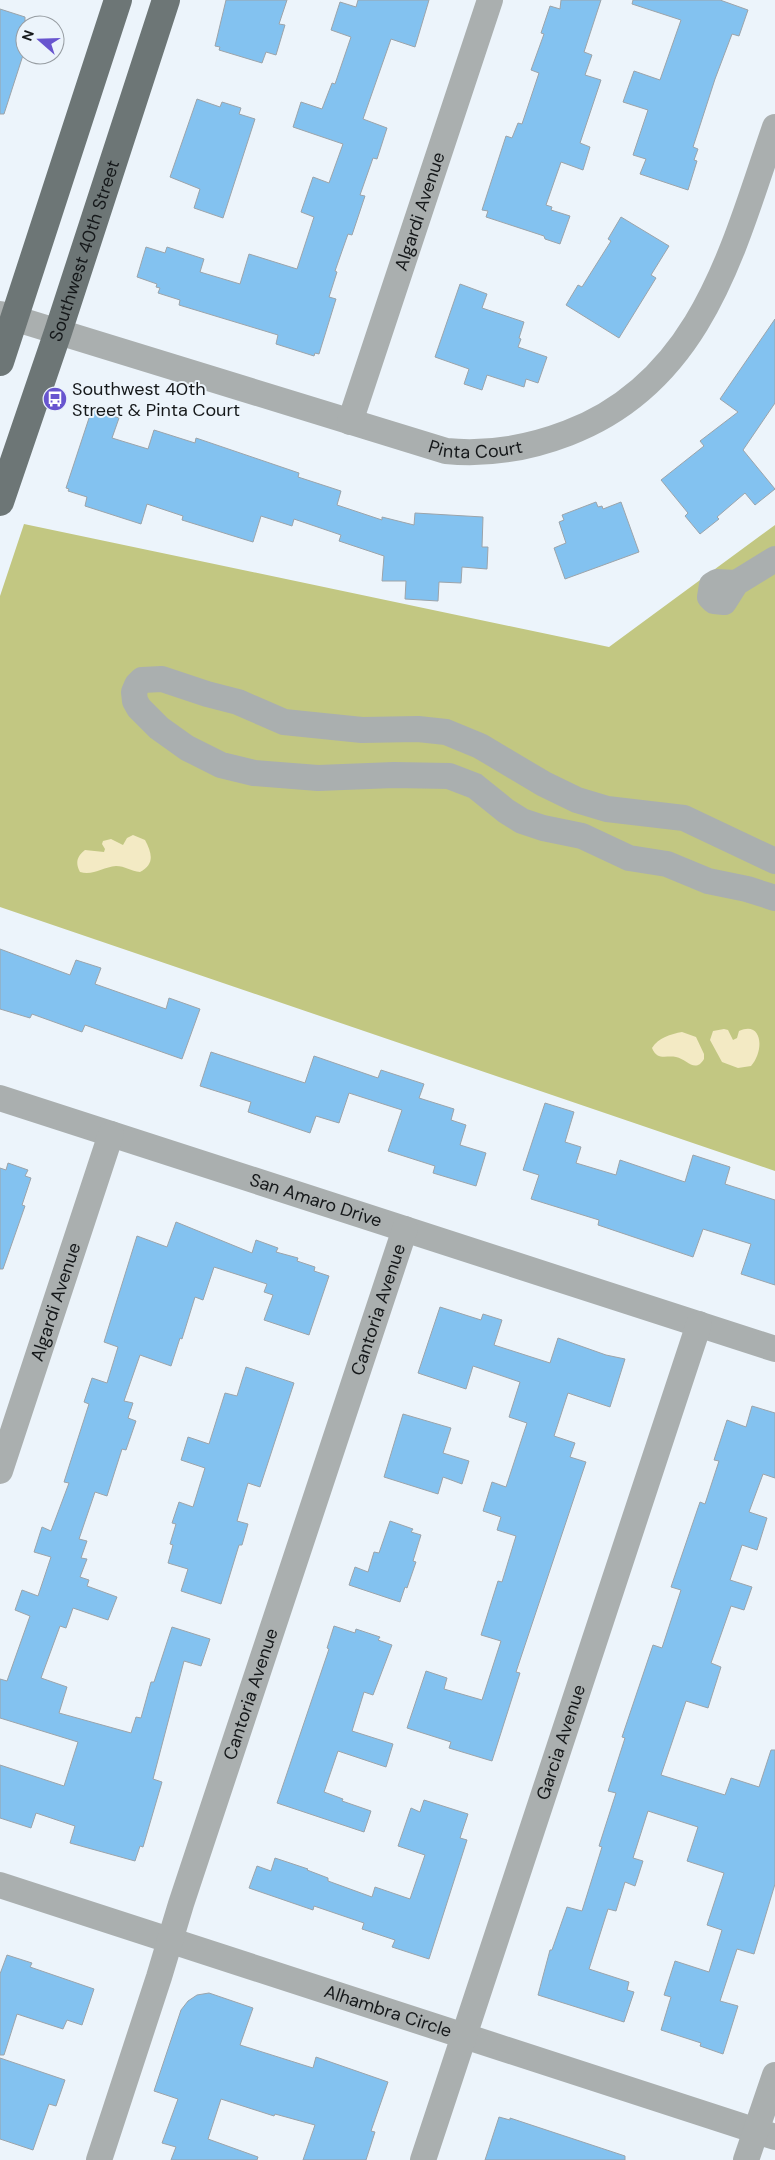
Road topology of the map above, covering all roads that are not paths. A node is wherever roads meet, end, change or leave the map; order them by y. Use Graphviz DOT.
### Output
graph roads {
  1 [pos="118,0"];
  2 [pos="166,0"];
  3 [pos="490,0"];
  4 [pos="775,127"];
  5 [pos="7,316"];
  6 [pos="58,332"];
  7 [pos="0,362"];
  8 [pos="350,422"];
  9 [pos="0,502"];
  10 [pos="775,559"];
  11 [pos="736,583"];
  12 [pos="775,861"];
  13 [pos="775,898"];
  14 [pos="0,1098"];
  15 [pos="111,1134"];
  16 [pos="405,1228"];
  17 [pos="699,1324"];
  18 [pos="775,1349"];
  19 [pos="0,1471"];
  20 [pos="0,1885"];
  21 [pos="171,1941"];
  22 [pos="464,2036"];
  23 [pos="775,2074"];
  24 [pos="766,2134"];
  25 [pos="99,2160"];
  26 [pos="423,2160"];
  27 [pos="746,2160"];
  1 -- 5 [label="main road"];
  2 -- 6 [label="main road, Southwest 40th Street"];
  3 -- 8 [label="street, Algardi Avenue"];
  4 -- 8 [label="street, Pinta Court"];
  5 -- 6 [label="street, Pinta Court"];
  5 -- 7 [label="main road"];
  6 -- 8 [label="street, Pinta Court"];
  6 -- 9 [label="main road, Southwest 40th Street"];
  10 -- 11 [label="street"];
  12 -- 13 [label="street"];
  14 -- 15 [label="street, San Amaro Drive"];
  15 -- 16 [label="street, San Amaro Drive"];
  15 -- 19 [label="street, Algardi Avenue"];
  16 -- 17 [label="street, San Amaro Drive"];
  16 -- 21 [label="street, Cantoria Avenue"];
  17 -- 18 [label="street, San Amaro Drive"];
  17 -- 22 [label="street, Garcia Avenue"];
  20 -- 21 [label="street, Alhambra Circle"];
  21 -- 22 [label="street, Alhambra Circle"];
  21 -- 25 [label="street, Cantoria Avenue"];
  22 -- 24 [label="street, Alhambra Circle"];
  22 -- 26 [label="street, Garcia Avenue"];
  23 -- 24 [label="street"];
  24 -- 27 [label="street"];
}
